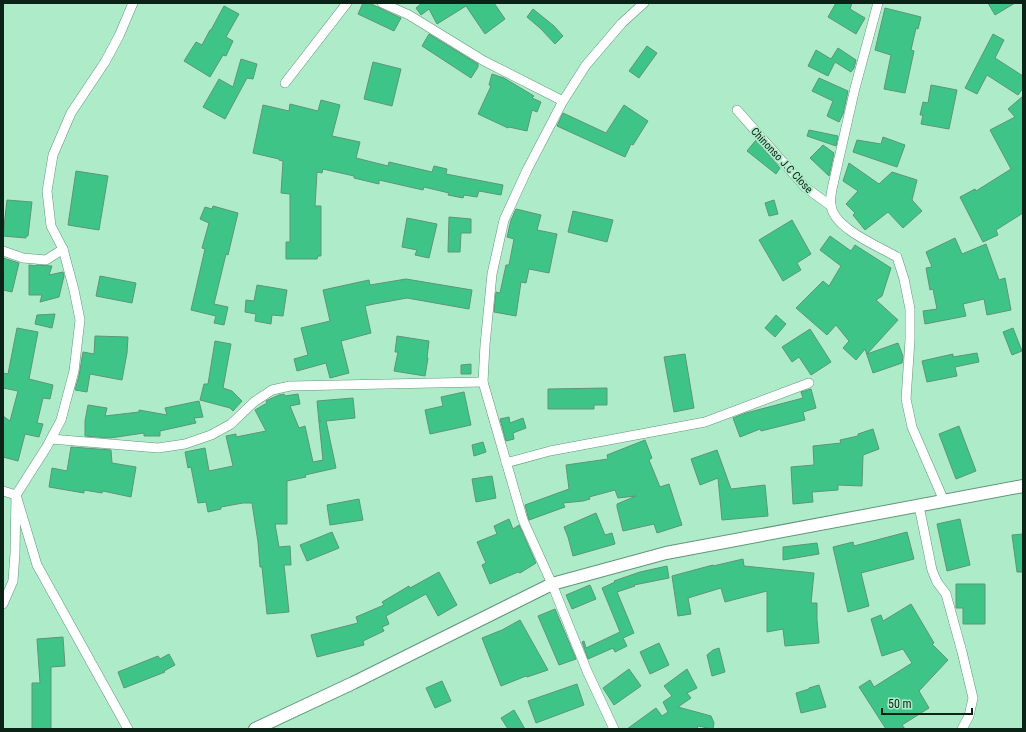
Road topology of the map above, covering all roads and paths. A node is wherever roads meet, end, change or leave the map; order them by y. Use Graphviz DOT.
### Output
graph roads {
  1 [pos="133,3"];
  2 [pos="347,3"];
  3 [pos="382,3"];
  4 [pos="644,3"];
  5 [pos="878,3"];
  6 [pos="285,83"];
  7 [pos="563,101"];
  8 [pos="736,110"];
  9 [pos="831,206"];
  10 [pos="63,249"];
  11 [pos="3,250"];
  12 [pos="482,382"];
  13 [pos="809,383"];
  14 [pos="51,439"];
  15 [pos="506,463"];
  16 [pos="1023,486"];
  17 [pos="3,491"];
  18 [pos="16,495"];
  19 [pos="944,501"];
  20 [pos="919,506"];
  21 [pos="552,584"];
  22 [pos="3,604"];
  23 [pos="128,729"];
  24 [pos="255,729"];
  25 [pos="614,729"];
  26 [pos="962,729"];
  1 -- 10 [label="street"];
  2 -- 6 [label="street"];
  3 -- 7 [label="street"];
  4 -- 7 [label="street"];
  5 -- 9 [label="street"];
  7 -- 12 [label="street"];
  8 -- 9 [label="street, Chinonso J.C Close"];
  9 -- 19 [label="street"];
  10 -- 11 [label="street"];
  10 -- 14 [label="street"];
  12 -- 14 [label="street"];
  12 -- 15 [label="street"];
  13 -- 15 [label="street"];
  14 -- 18 [label="street"];
  15 -- 21 [label="street"];
  16 -- 19 [label="street"];
  17 -- 18 [label="street"];
  18 -- 22 [label="street"];
  18 -- 23 [label="street"];
  19 -- 20 [label="street"];
  20 -- 21 [label="street"];
  20 -- 26 [label="street"];
  21 -- 24 [label="street"];
  21 -- 25 [label="street"];
}
